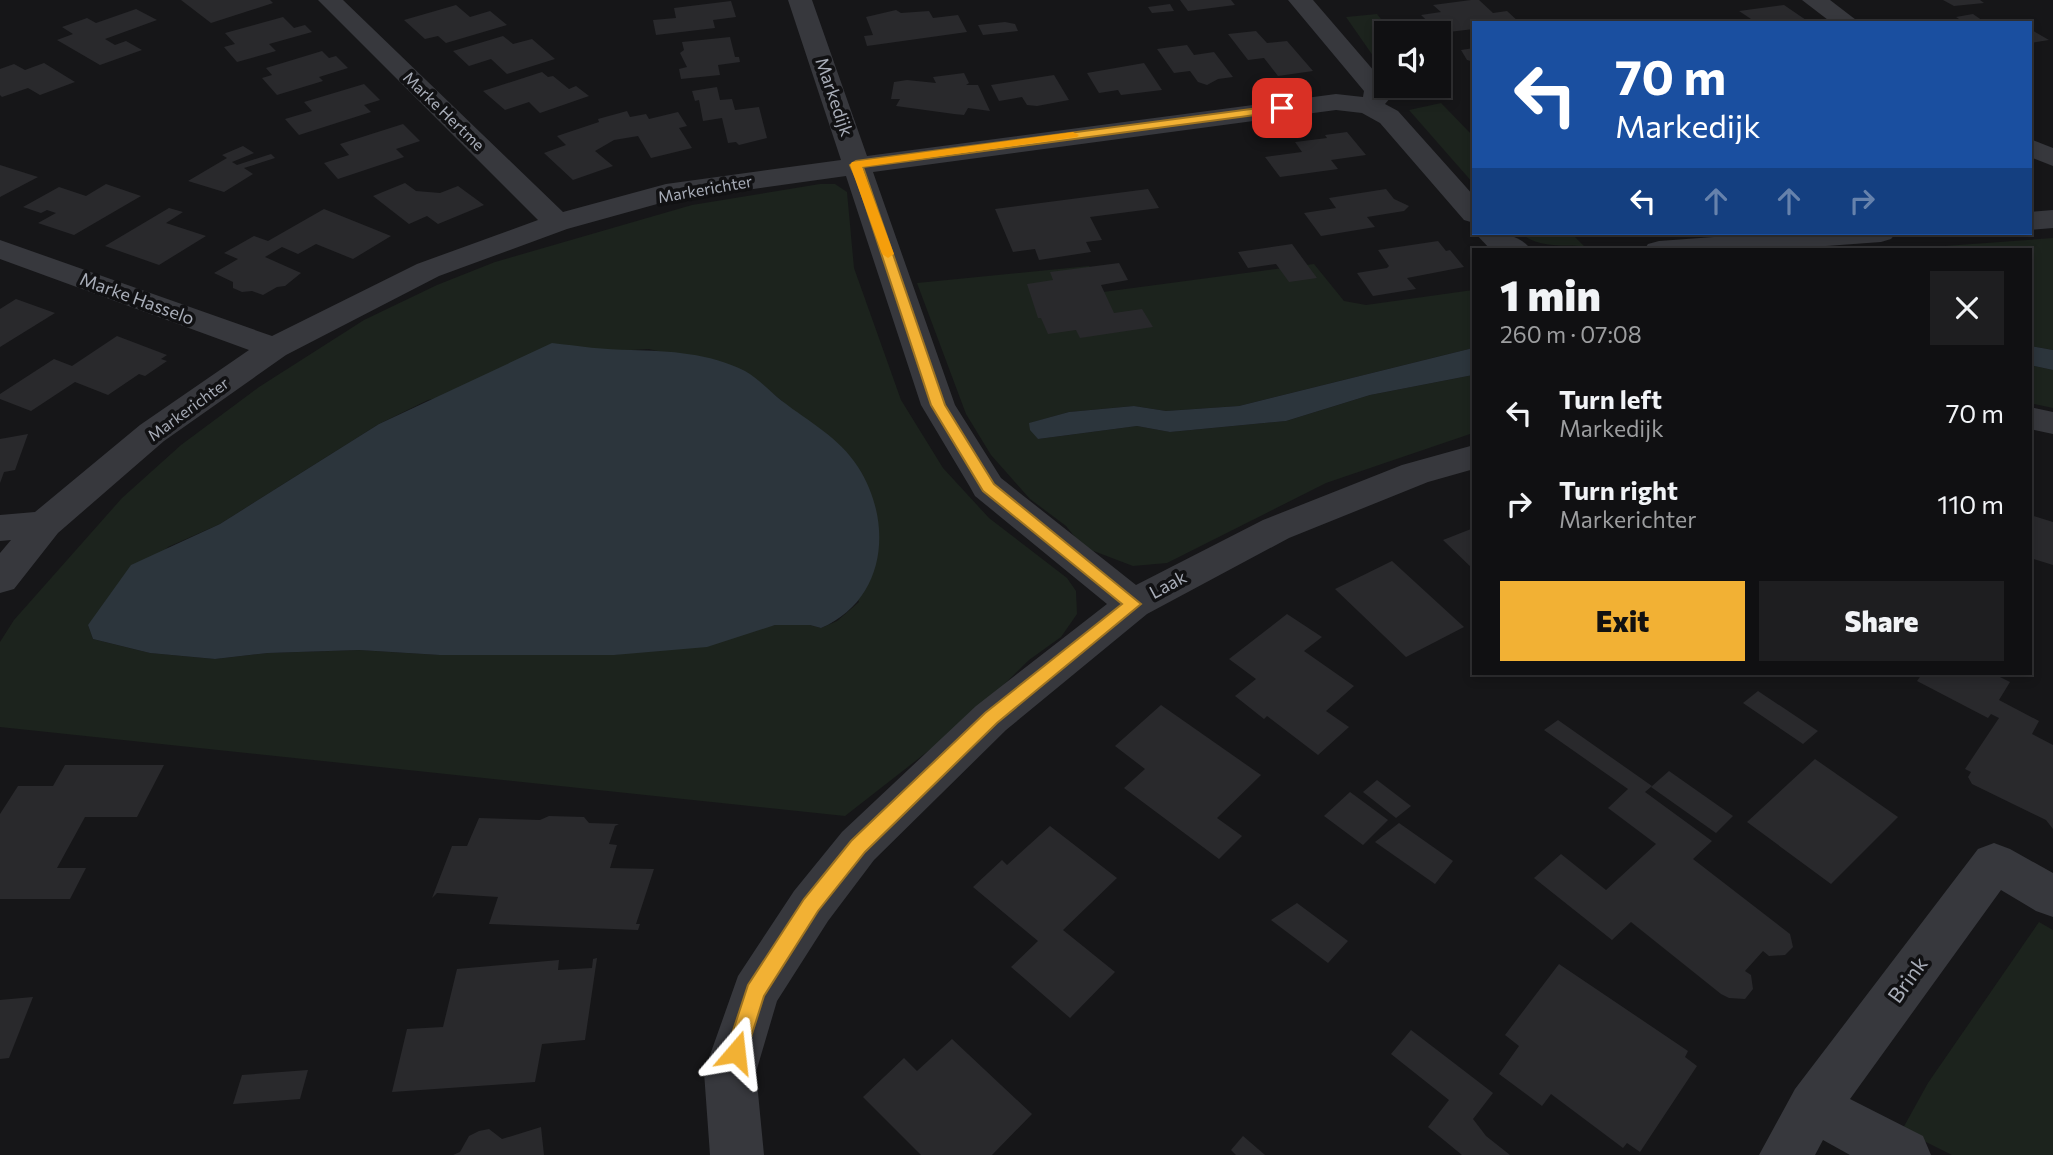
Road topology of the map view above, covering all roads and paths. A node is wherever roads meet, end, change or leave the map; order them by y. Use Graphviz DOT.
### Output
graph roads {
  1 [pos="330,0"];
  2 [pos="800,0"];
  3 [pos="1300,0"];
  4 [pos="1814,0"];
  5 [pos="1844,21"];
  6 [pos="1369,106"];
  7 [pos="2032,148"];
  8 [pos="2053,158"];
  9 [pos="856,165"];
  10 [pos="1472,212"];
  11 [pos="2053,219"];
  12 [pos="2032,221"];
  13 [pos="557,223"];
  14 [pos="1492,235"];
  15 [pos="1855,235"];
  16 [pos="1511,248"];
  17 [pos="1685,248"];
  18 [pos="0,249"];
  19 [pos="274,348"];
  20 [pos="2032,418"];
  21 [pos="2053,423"];
  22 [pos="1472,458"];
  23 [pos="45,524"];
  24 [pos="0,527"];
  25 [pos="0,579"];
  26 [pos="1133,604"];
  27 [pos="2053,897"];
  28 [pos="1814,1107"];
  29 [pos="737,1155"];
  30 [pos="1786,1155"];
  31 [pos="1904,1155"];
  1 -- 13 [label="street, Marke Hertme"];
  2 -- 9 [label="street, Markedijk"];
  3 -- 6 [label="street"];
  4 -- 5 [label="street"];
  6 -- 9 [label="street, Markerichter"];
  6 -- 10 [label="street, Markerichter"];
  7 -- 8 [label="street"];
  9 -- 13 [label="street, Markerichter"];
  9 -- 26 [label="street, Markedijk"];
  11 -- 12 [label="street"];
  13 -- 19 [label="street, Markerichter"];
  14 -- 16 [label="street"];
  15 -- 17 [label="street"];
  18 -- 19 [label="street, Marke Hasselo"];
  19 -- 23 [label="street, Markerichter"];
  20 -- 21 [label="street"];
  22 -- 26 [label="street, Laak"];
  23 -- 24 [label="street"];
  23 -- 25 [label="street, Markerichter"];
  26 -- 29 [label="street, Laak"];
  27 -- 28 [label="street, Brink"];
  28 -- 30 [label="street, Brink"];
  28 -- 31 [label="street"];
}
